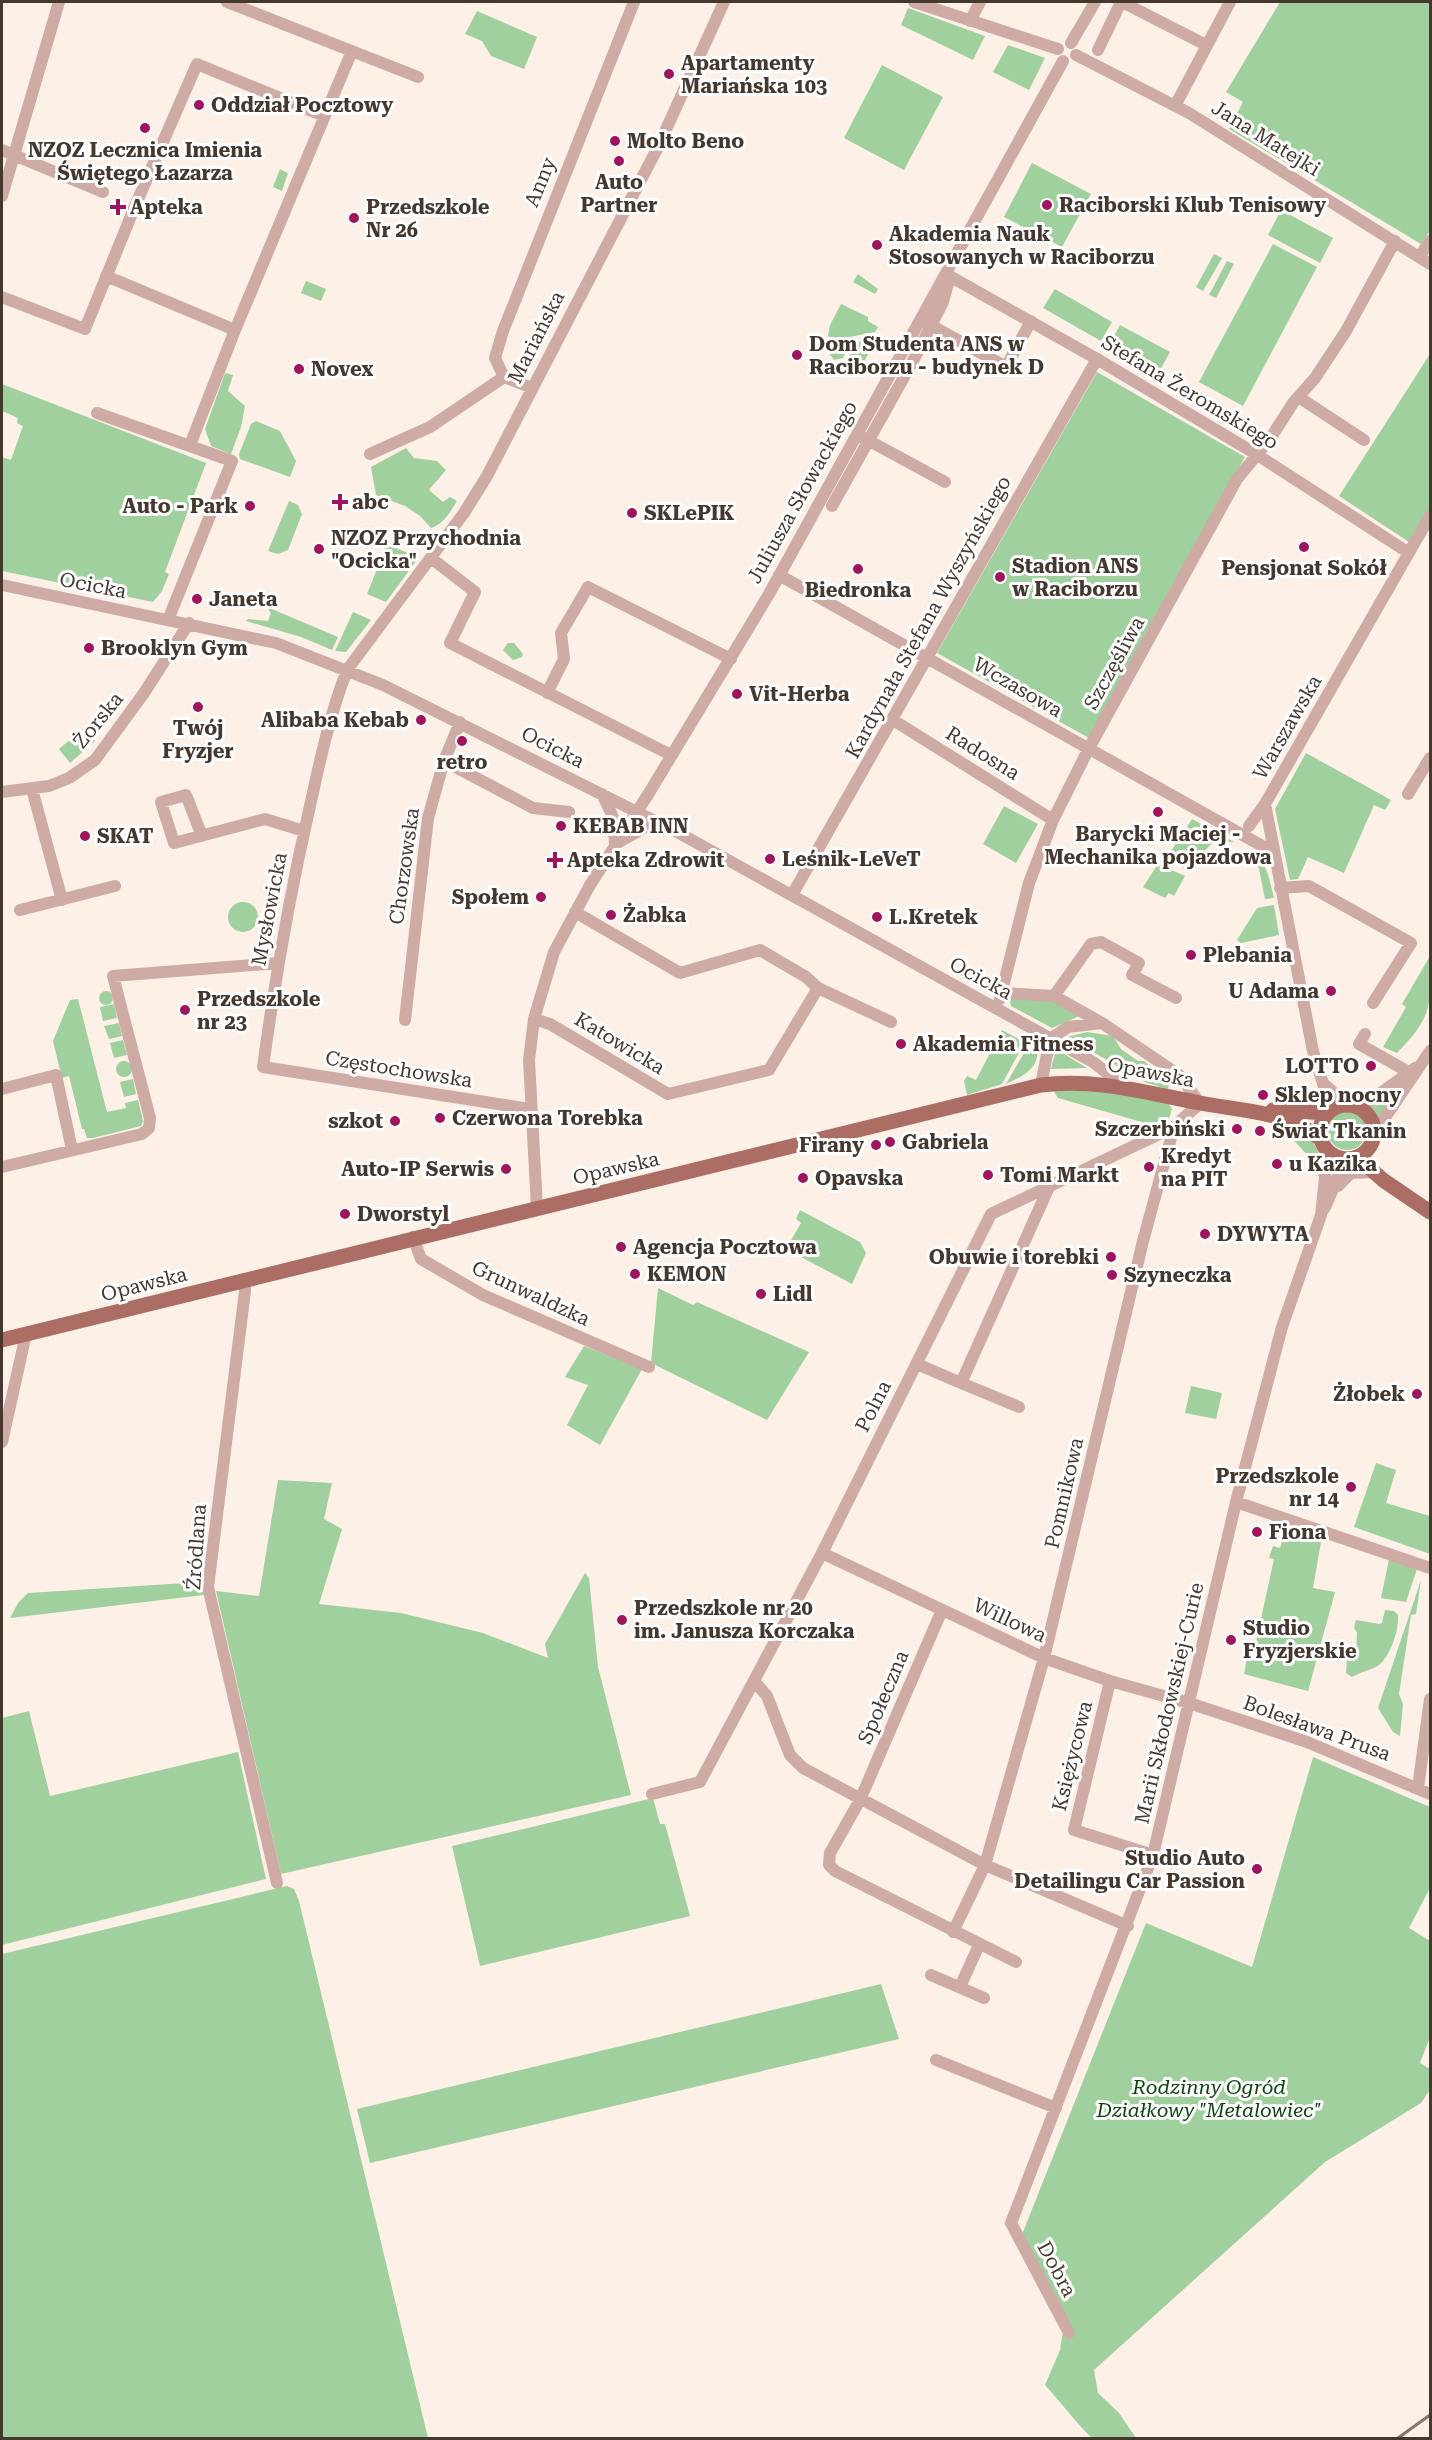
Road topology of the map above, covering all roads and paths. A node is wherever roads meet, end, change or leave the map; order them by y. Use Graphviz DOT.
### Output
graph roads {
  1 [pos="59,2"];
  2 [pos="227,2"];
  3 [pos="634,2"];
  4 [pos="724,2"];
  5 [pos="914,2"];
  6 [pos="980,2"];
  7 [pos="1095,2"];
  8 [pos="1121,2"];
  9 [pos="1230,2"];
  10 [pos="970,21"];
  11 [pos="1071,43"];
  12 [pos="1206,45"];
  13 [pos="1058,49"];
  14 [pos="1098,50"];
  15 [pos="352,51"];
  16 [pos="1076,55"];
  17 [pos="1063,61"];
  18 [pos="418,77"];
  19 [pos="1175,106"];
  20 [pos="324,116"];
  21 [pos="7,153"];
  22 [pos="103,192"];
  23 [pos="2,195"];
  24 [pos="1395,241"];
  25 [pos="1431,241"];
  26 [pos="1420,256"];
  27 [pos="1431,264"];
  28 [pos="948,275"];
  29 [pos="106,276"];
  30 [pos="2,297"];
  31 [pos="1031,321"];
  32 [pos="926,323"];
  33 [pos="235,330"];
  34 [pos="1097,359"];
  35 [pos="504,377"];
  36 [pos="532,388"];
  37 [pos="1300,399"];
  38 [pos="97,413"];
  39 [pos="857,434"];
  40 [pos="1364,440"];
  41 [pos="870,441"];
  42 [pos="190,445"];
  43 [pos="370,454"];
  44 [pos="1256,454"];
  45 [pos="945,482"];
  46 [pos="832,506"];
  47 [pos="1430,517"];
  48 [pos="1409,553"];
  49 [pos="431,558"];
  50 [pos="779,575"];
  51 [pos="2,585"];
  52 [pos="168,620"];
  53 [pos="189,624"];
  54 [pos="928,658"];
  55 [pos="730,659"];
  56 [pos="347,670"];
  57 [pos="548,693"];
  58 [pos="892,720"];
  59 [pos="460,722"];
  60 [pos="1088,750"];
  61 [pos="671,755"];
  62 [pos="1431,758"];
  63 [pos="444,761"];
  64 [pos="32,789"];
  65 [pos="2,792"];
  66 [pos="603,794"];
  67 [pos="1408,794"];
  68 [pos="1265,804"];
  69 [pos="569,812"];
  70 [pos="637,812"];
  71 [pos="1053,820"];
  72 [pos="663,824"];
  73 [pos="1250,826"];
  74 [pos="1269,828"];
  75 [pos="304,831"];
  76 [pos="1237,831"];
  77 [pos="202,836"];
  78 [pos="1251,839"];
  79 [pos="615,844"];
  80 [pos="1273,852"];
  81 [pos="115,886"];
  82 [pos="1280,888"];
  83 [pos="792,895"];
  84 [pos="62,900"];
  85 [pos="20,910"];
  86 [pos="575,912"];
  87 [pos="278,963"];
  88 [pos="818,988"];
  89 [pos="1002,993"];
  90 [pos="1054,996"];
  91 [pos="1176,998"];
  92 [pos="1373,1003"];
  93 [pos="997,1008"];
  94 [pos="534,1019"];
  95 [pos="405,1020"];
  96 [pos="891,1022"];
  97 [pos="1102,1023"];
  98 [pos="1365,1034"];
  99 [pos="1050,1039"];
  100 [pos="1431,1051"];
  101 [pos="263,1067"];
  102 [pos="1412,1074"];
  103 [pos="1322,1083"];
  104 [pos="1041,1085"];
  105 [pos="1125,1087"];
  106 [pos="2,1089"];
  107 [pos="1200,1103"];
  108 [pos="530,1109"];
  109 [pos="1243,1109"];
  110 [pos="1341,1109"];
  111 [pos="1311,1111"];
  112 [pos="1174,1127"];
  113 [pos="1372,1140"];
  114 [pos="1325,1145"];
  115 [pos="72,1150"];
  116 [pos="1353,1158"];
  117 [pos="2,1167"];
  118 [pos="1379,1176"];
  119 [pos="1049,1187"];
  120 [pos="1334,1192"];
  121 [pos="537,1208"];
  122 [pos="1431,1212"];
  123 [pos="1321,1215"];
  124 [pos="413,1238"];
  125 [pos="244,1281"];
  126 [pos="26,1334"];
  127 [pos="2,1340"];
  128 [pos="916,1364"];
  129 [pos="649,1367"];
  130 [pos="961,1383"];
  131 [pos="1019,1407"];
  132 [pos="2,1442"];
  133 [pos="1236,1502"];
  134 [pos="822,1552"];
  135 [pos="1431,1568"];
  136 [pos="942,1610"];
  137 [pos="1044,1658"];
  138 [pos="754,1681"];
  139 [pos="1110,1681"];
  140 [pos="1431,1699"];
  141 [pos="1188,1703"];
  142 [pos="1418,1788"];
  143 [pos="652,1794"];
  144 [pos="1431,1794"];
  145 [pos="860,1800"];
  146 [pos="1153,1855"];
  147 [pos="985,1865"];
  148 [pos="277,1883"];
  149 [pos="1128,1926"];
  150 [pos="952,1932"];
  151 [pos="979,1945"];
  152 [pos="1016,1962"];
  153 [pos="932,1975"];
  154 [pos="960,1988"];
  155 [pos="984,1998"];
  156 [pos="936,2060"];
  157 [pos="1056,2108"];
  158 [pos="1011,2223"];
  159 [pos="1069,2333"];
  1 -- 21 [label="street"];
  2 -- 15 [label="street"];
  3 -- 35 [label="street, Anny"];
  4 -- 36 [label="street, Mariańska"];
  5 -- 10 [label="street"];
  6 -- 10 [label="street"];
  7 -- 11 [label="street"];
  8 -- 12 [label="street"];
  8 -- 14 [label="street"];
  9 -- 12 [label="street"];
  10 -- 13 [label="street"];
  11 -- 13 [label="street"];
  11 -- 16 [label="street"];
  12 -- 19 [label="street"];
  13 -- 17 [label="street"];
  15 -- 18 [label="street"];
  15 -- 20 [label="street"];
  16 -- 17 [label="street"];
  16 -- 19 [label="street, Jana Matejki"];
  17 -- 28 [label="street, Juliusza Słowackiego"];
  19 -- 24 [label="street, Jana Matejki"];
  20 -- 29 [label="street"];
  20 -- 33 [label="street"];
  21 -- 22 [label="street"];
  21 -- 23 [label="street"];
  24 -- 26 [label="street, Jana Matejki"];
  24 -- 37 [label="street, Szczęśliwa"];
  25 -- 26 [label="street"];
  26 -- 27 [label="street, Jana Matejki"];
  28 -- 31 [label="street, Stefana Żeromskiego"];
  28 -- 32 [label="street, Juliusza Słowackiego"];
  29 -- 30 [label="street"];
  29 -- 33 [label="street"];
  31 -- 32 [label="street"];
  31 -- 34 [label="street, Stefana Żeromskiego"];
  32 -- 39 [label="street, Juliusza Słowackiego"];
  32 -- 41 [label="street"];
  33 -- 42 [label="street"];
  34 -- 44 [label="street, Stefana Żeromskiego"];
  34 -- 54 [label="street, Kardynała Stefana Wyszyńskiego"];
  35 -- 36 [label="street"];
  35 -- 43 [label="street"];
  36 -- 49 [label="street, Mariańska"];
  37 -- 40 [label="street"];
  37 -- 44 [label="street, Szczęśliwa"];
  38 -- 42 [label="street"];
  39 -- 41 [label="street"];
  39 -- 50 [label="street, Juliusza Słowackiego"];
  41 -- 45 [label="street"];
  41 -- 46 [label="street"];
  42 -- 52 [label="street"];
  44 -- 48 [label="street, Stefana Żeromskiego"];
  44 -- 60 [label="street, Szczęśliwa"];
  47 -- 48 [label="street, Warszawska"];
  48 -- 68 [label="street, Warszawska"];
  49 -- 56 [label="street, Mariańska"];
  49 -- 57 [label="street"];
  50 -- 54 [label="street, Wczasowa"];
  50 -- 55 [label="street, Juliusza Słowackiego"];
  51 -- 52 [label="street, Ocicka"];
  52 -- 53 [label="street, Ocicka"];
  53 -- 56 [label="street, Ocicka"];
  53 -- 64 [label="street, Żorska"];
  54 -- 58 [label="street, Kardynała Stefana Wyszyńskiego"];
  54 -- 60 [label="street, Wczasowa"];
  55 -- 57 [label="street"];
  55 -- 61 [label="street, Juliusza Słowackiego"];
  56 -- 59 [label="street, Ocicka"];
  56 -- 75 [label="street, Mysłowicka"];
  57 -- 61 [label="street"];
  58 -- 71 [label="street, Radosna"];
  58 -- 83 [label="street, Kardynała Stefana Wyszyńskiego"];
  59 -- 63 [label="street, Chorzowska"];
  59 -- 66 [label="street, Ocicka"];
  60 -- 71 [label="street, Szczęśliwa"];
  60 -- 76 [label="street, Wczasowa"];
  61 -- 70 [label="street, Juliusza Słowackiego"];
  62 -- 67 [label="street"];
  63 -- 69 [label="street"];
  63 -- 95 [label="street, Chorzowska"];
  64 -- 65 [label="street, Żorska"];
  64 -- 84 [label="street"];
  66 -- 70 [label="street, Ocicka"];
  66 -- 79 [label="street"];
  68 -- 73 [label="street"];
  68 -- 74 [label="street, Warszawska"];
  70 -- 72 [label="street, Ocicka"];
  70 -- 79 [label="street"];
  71 -- 89 [label="street, Szczęśliwa"];
  72 -- 79 [label="street"];
  72 -- 83 [label="street, Ocicka"];
  73 -- 74 [label="street"];
  73 -- 76 [label="street"];
  74 -- 78 [label="street"];
  74 -- 80 [label="street, Warszawska"];
  75 -- 77 [label="street, Mysłowicka"];
  75 -- 87 [label="street, Mysłowicka"];
  76 -- 78 [label="street, Wczasowa"];
  78 -- 80 [label="street, Wczasowa"];
  79 -- 86 [label="street"];
  80 -- 82 [label="street, Warszawska"];
  81 -- 84 [label="street"];
  82 -- 92 [label="street"];
  82 -- 103 [label="street, Warszawska"];
  83 -- 93 [label="street, Ocicka"];
  84 -- 85 [label="street"];
  86 -- 88 [label="street"];
  86 -- 94 [label="street"];
  87 -- 101 [label="street, Mysłowicka"];
  87 -- 115 [label="street"];
  88 -- 94 [label="street, Katowicka"];
  88 -- 96 [label="street"];
  89 -- 90 [label="street, Ocicka"];
  89 -- 93 [label="street, Szczęśliwa"];
  90 -- 91 [label="street"];
  90 -- 97 [label="street, Ocicka"];
  93 -- 99 [label="street, Ocicka"];
  94 -- 108 [label="street"];
  97 -- 99 [label="street"];
  97 -- 107 [label="street, Ocicka"];
  98 -- 102 [label="street"];
  99 -- 104 [label="street"];
  99 -- 105 [label="street, Ocicka"];
  100 -- 102 [label="street"];
  101 -- 108 [label="street, Częstochowska"];
  102 -- 110 [label="street"];
  102 -- 113 [label="street"];
  103 -- 110 [label="street, Warszawska"];
  103 -- 111 [label="street"];
  104 -- 105 [label="main road, Opawska"];
  104 -- 121 [label="main road, Opawska"];
  105 -- 107 [label="main road, Opawska"];
  106 -- 115 [label="street"];
  107 -- 109 [label="main road, Opawska"];
  107 -- 112 [label="street, Polna"];
  108 -- 121 [label="street"];
  109 -- 111 [label="main road, Opawska"];
  109 -- 114 [label="main road, Opawska"];
  110 -- 111 [label="main road, Opawska"];
  110 -- 113 [label="main road"];
  110 -- 114 [label="main road"];
  112 -- 119 [label="street, Polna"];
  112 -- 137 [label="street, Pomnikowa"];
  113 -- 116 [label="main road"];
  113 -- 118 [label="main road"];
  114 -- 116 [label="main road"];
  114 -- 123 [label="street, Marii Skłodowskiej-Curie"];
  115 -- 117 [label="street"];
  116 -- 118 [label="main road"];
  116 -- 120 [label="street, Marii Skłodowskiej-Curie"];
  118 -- 120 [label="street, Marii Skłodowskiej-Curie"];
  118 -- 122 [label="main road"];
  119 -- 128 [label="street, Polna"];
  119 -- 130 [label="street"];
  120 -- 123 [label="street, Marii Skłodowskiej-Curie"];
  121 -- 124 [label="main road, Opawska"];
  123 -- 133 [label="street, Marii Skłodowskiej-Curie"];
  124 -- 125 [label="main road, Opawska"];
  124 -- 129 [label="street, Grunwaldzka"];
  125 -- 126 [label="main road, Opawska"];
  125 -- 148 [label="street, Źródlana"];
  126 -- 127 [label="main road, Opawska"];
  126 -- 132 [label="street"];
  128 -- 130 [label="street"];
  128 -- 134 [label="street, Polna"];
  130 -- 131 [label="street"];
  133 -- 135 [label="street"];
  133 -- 141 [label="street, Marii Skłodowskiej-Curie"];
  134 -- 136 [label="street, Willowa"];
  134 -- 138 [label="street, Polna"];
  136 -- 137 [label="street, Willowa"];
  136 -- 145 [label="street, Społeczna"];
  137 -- 139 [label="street, Willowa"];
  137 -- 147 [label="street, Pomnikowa"];
  138 -- 143 [label="street, Polna"];
  138 -- 145 [label="street"];
  139 -- 141 [label="street, Willowa"];
  139 -- 146 [label="street, Księżycowa"];
  140 -- 142 [label="street"];
  141 -- 142 [label="street, Bolesława Prusa"];
  141 -- 146 [label="street, Marii Skłodowskiej-Curie"];
  142 -- 144 [label="street, Bolesława Prusa"];
  145 -- 147 [label="street"];
  145 -- 150 [label="street, Społeczna"];
  146 -- 149 [label="street, Marii Skłodowskiej-Curie"];
  147 -- 149 [label="street"];
  147 -- 150 [label="street, Pomnikowa"];
  149 -- 157 [label="street, Marii Skłodowskiej-Curie"];
  150 -- 151 [label="street"];
  151 -- 152 [label="street"];
  151 -- 154 [label="street"];
  153 -- 154 [label="street"];
  154 -- 155 [label="street"];
  156 -- 157 [label="street"];
  157 -- 158 [label="street, Marii Skłodowskiej-Curie"];
  158 -- 159 [label="street, Dobra"];
}
